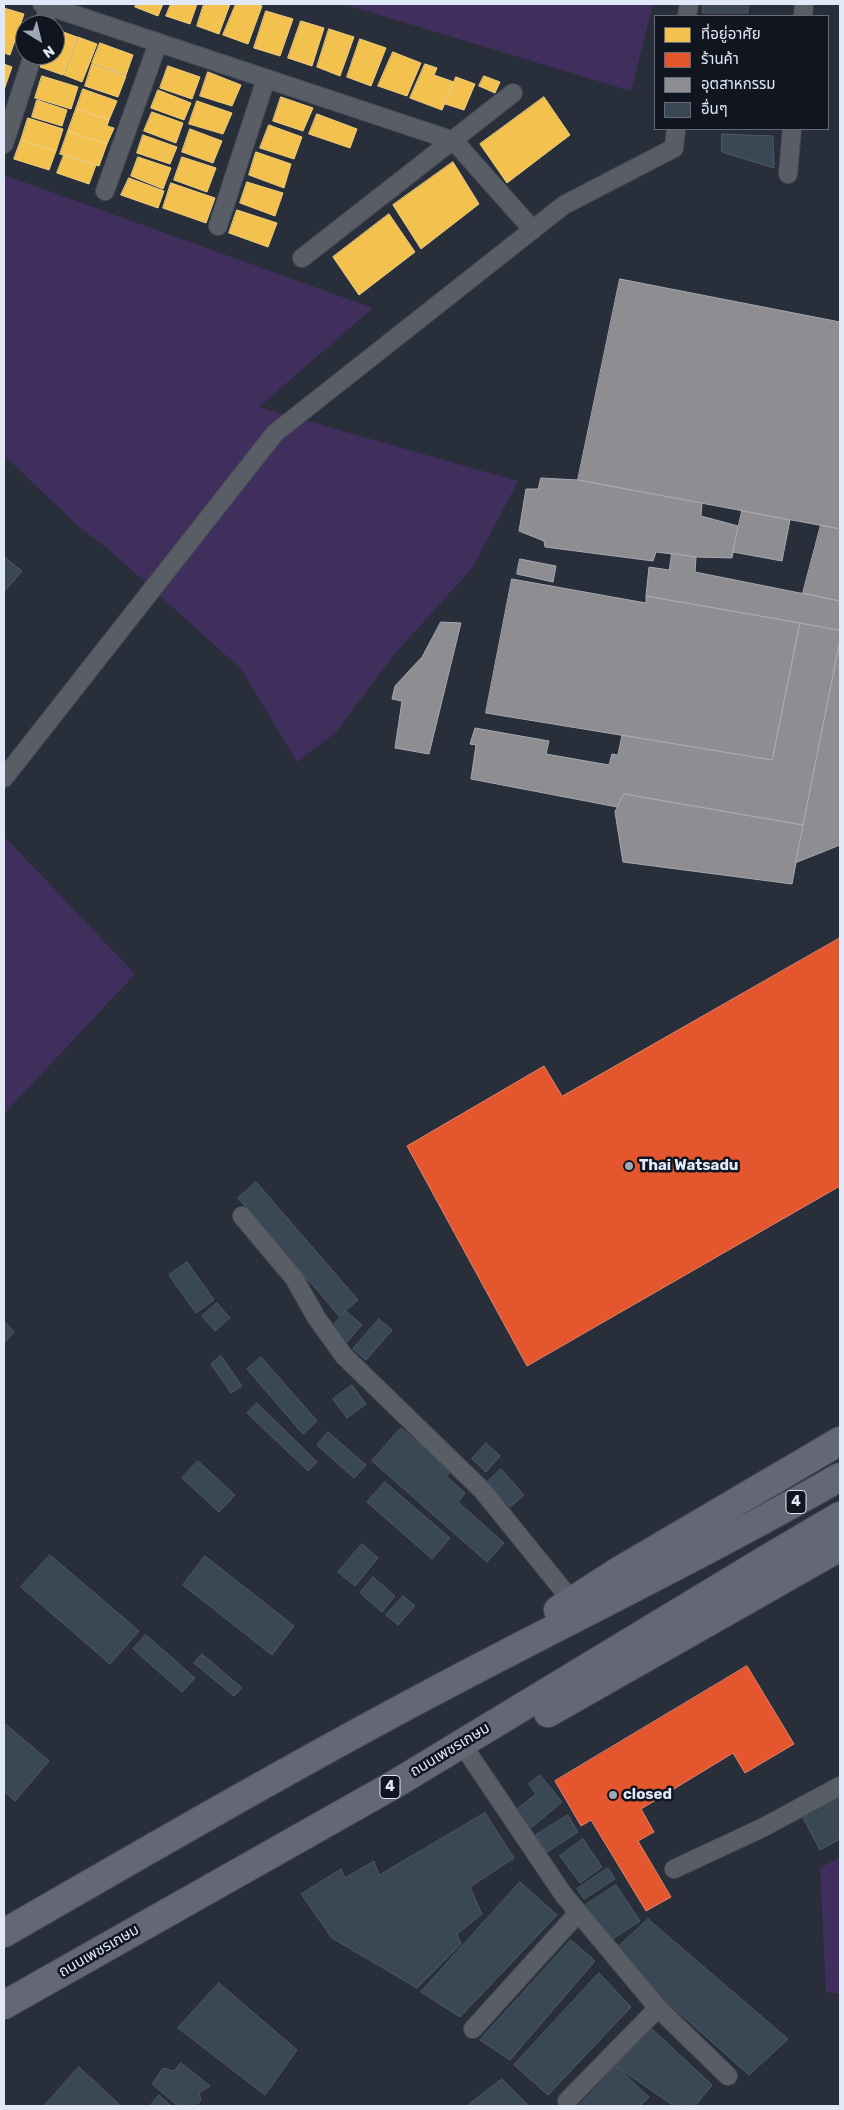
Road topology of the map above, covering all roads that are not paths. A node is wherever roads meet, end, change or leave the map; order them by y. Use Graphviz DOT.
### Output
graph roads {
  1 [pos="46,5"];
  2 [pos="158,43"];
  3 [pos="30,65"];
  4 [pos="266,79"];
  5 [pos="513,93"];
  6 [pos="676,130"];
  7 [pos="792,130"];
  8 [pos="454,141"];
  9 [pos="4,144"];
  10 [pos="788,174"];
  11 [pos="106,190"];
  12 [pos="218,226"];
  13 [pos="533,230"];
  14 [pos="302,258"];
  15 [pos="4,778"];
  16 [pos="242,1216"];
  17 [pos="840,1440"];
  18 [pos="840,1477"];
  19 [pos="840,1516"];
  20 [pos="840,1547"];
  21 [pos="572,1601"];
  22 [pos="431,1693"];
  23 [pos="470,1756"];
  24 [pos="395,1784"];
  25 [pos="840,1786"];
  26 [pos="674,1869"];
  27 [pos="578,1913"];
  28 [pos="4,1933"];
  29 [pos="4,2005"];
  30 [pos="658,2008"];
  31 [pos="473,2029"];
  32 [pos="728,2076"];
  33 [pos="567,2101"];
  1 -- 2 [label="street"];
  2 -- 4 [label="street"];
  2 -- 11 [label="street"];
  3 -- 9 [label="street"];
  4 -- 8 [label="street"];
  4 -- 12 [label="street"];
  5 -- 8 [label="street"];
  6 -- 13 [label="street"];
  7 -- 10 [label="street"];
  8 -- 13 [label="street"];
  8 -- 14 [label="street"];
  13 -- 15 [label="street"];
  16 -- 21 [label="street"];
  17 -- 21 [label="highway"];
  18 -- 22 [label="highway, 4"];
  19 -- 24 [label="highway, ถนนเพชรเกษม / 4"];
  20 -- 23 [label="highway"];
  21 -- 22 [label="highway"];
  22 -- 28 [label="highway, 4"];
  23 -- 24 [label="highway"];
  23 -- 27 [label="street"];
  24 -- 29 [label="highway, ถนนเพชรเกษม / 4"];
  25 -- 26 [label="street"];
  27 -- 30 [label="street"];
  27 -- 31 [label="street"];
  30 -- 32 [label="street"];
  30 -- 33 [label="street"];
}
